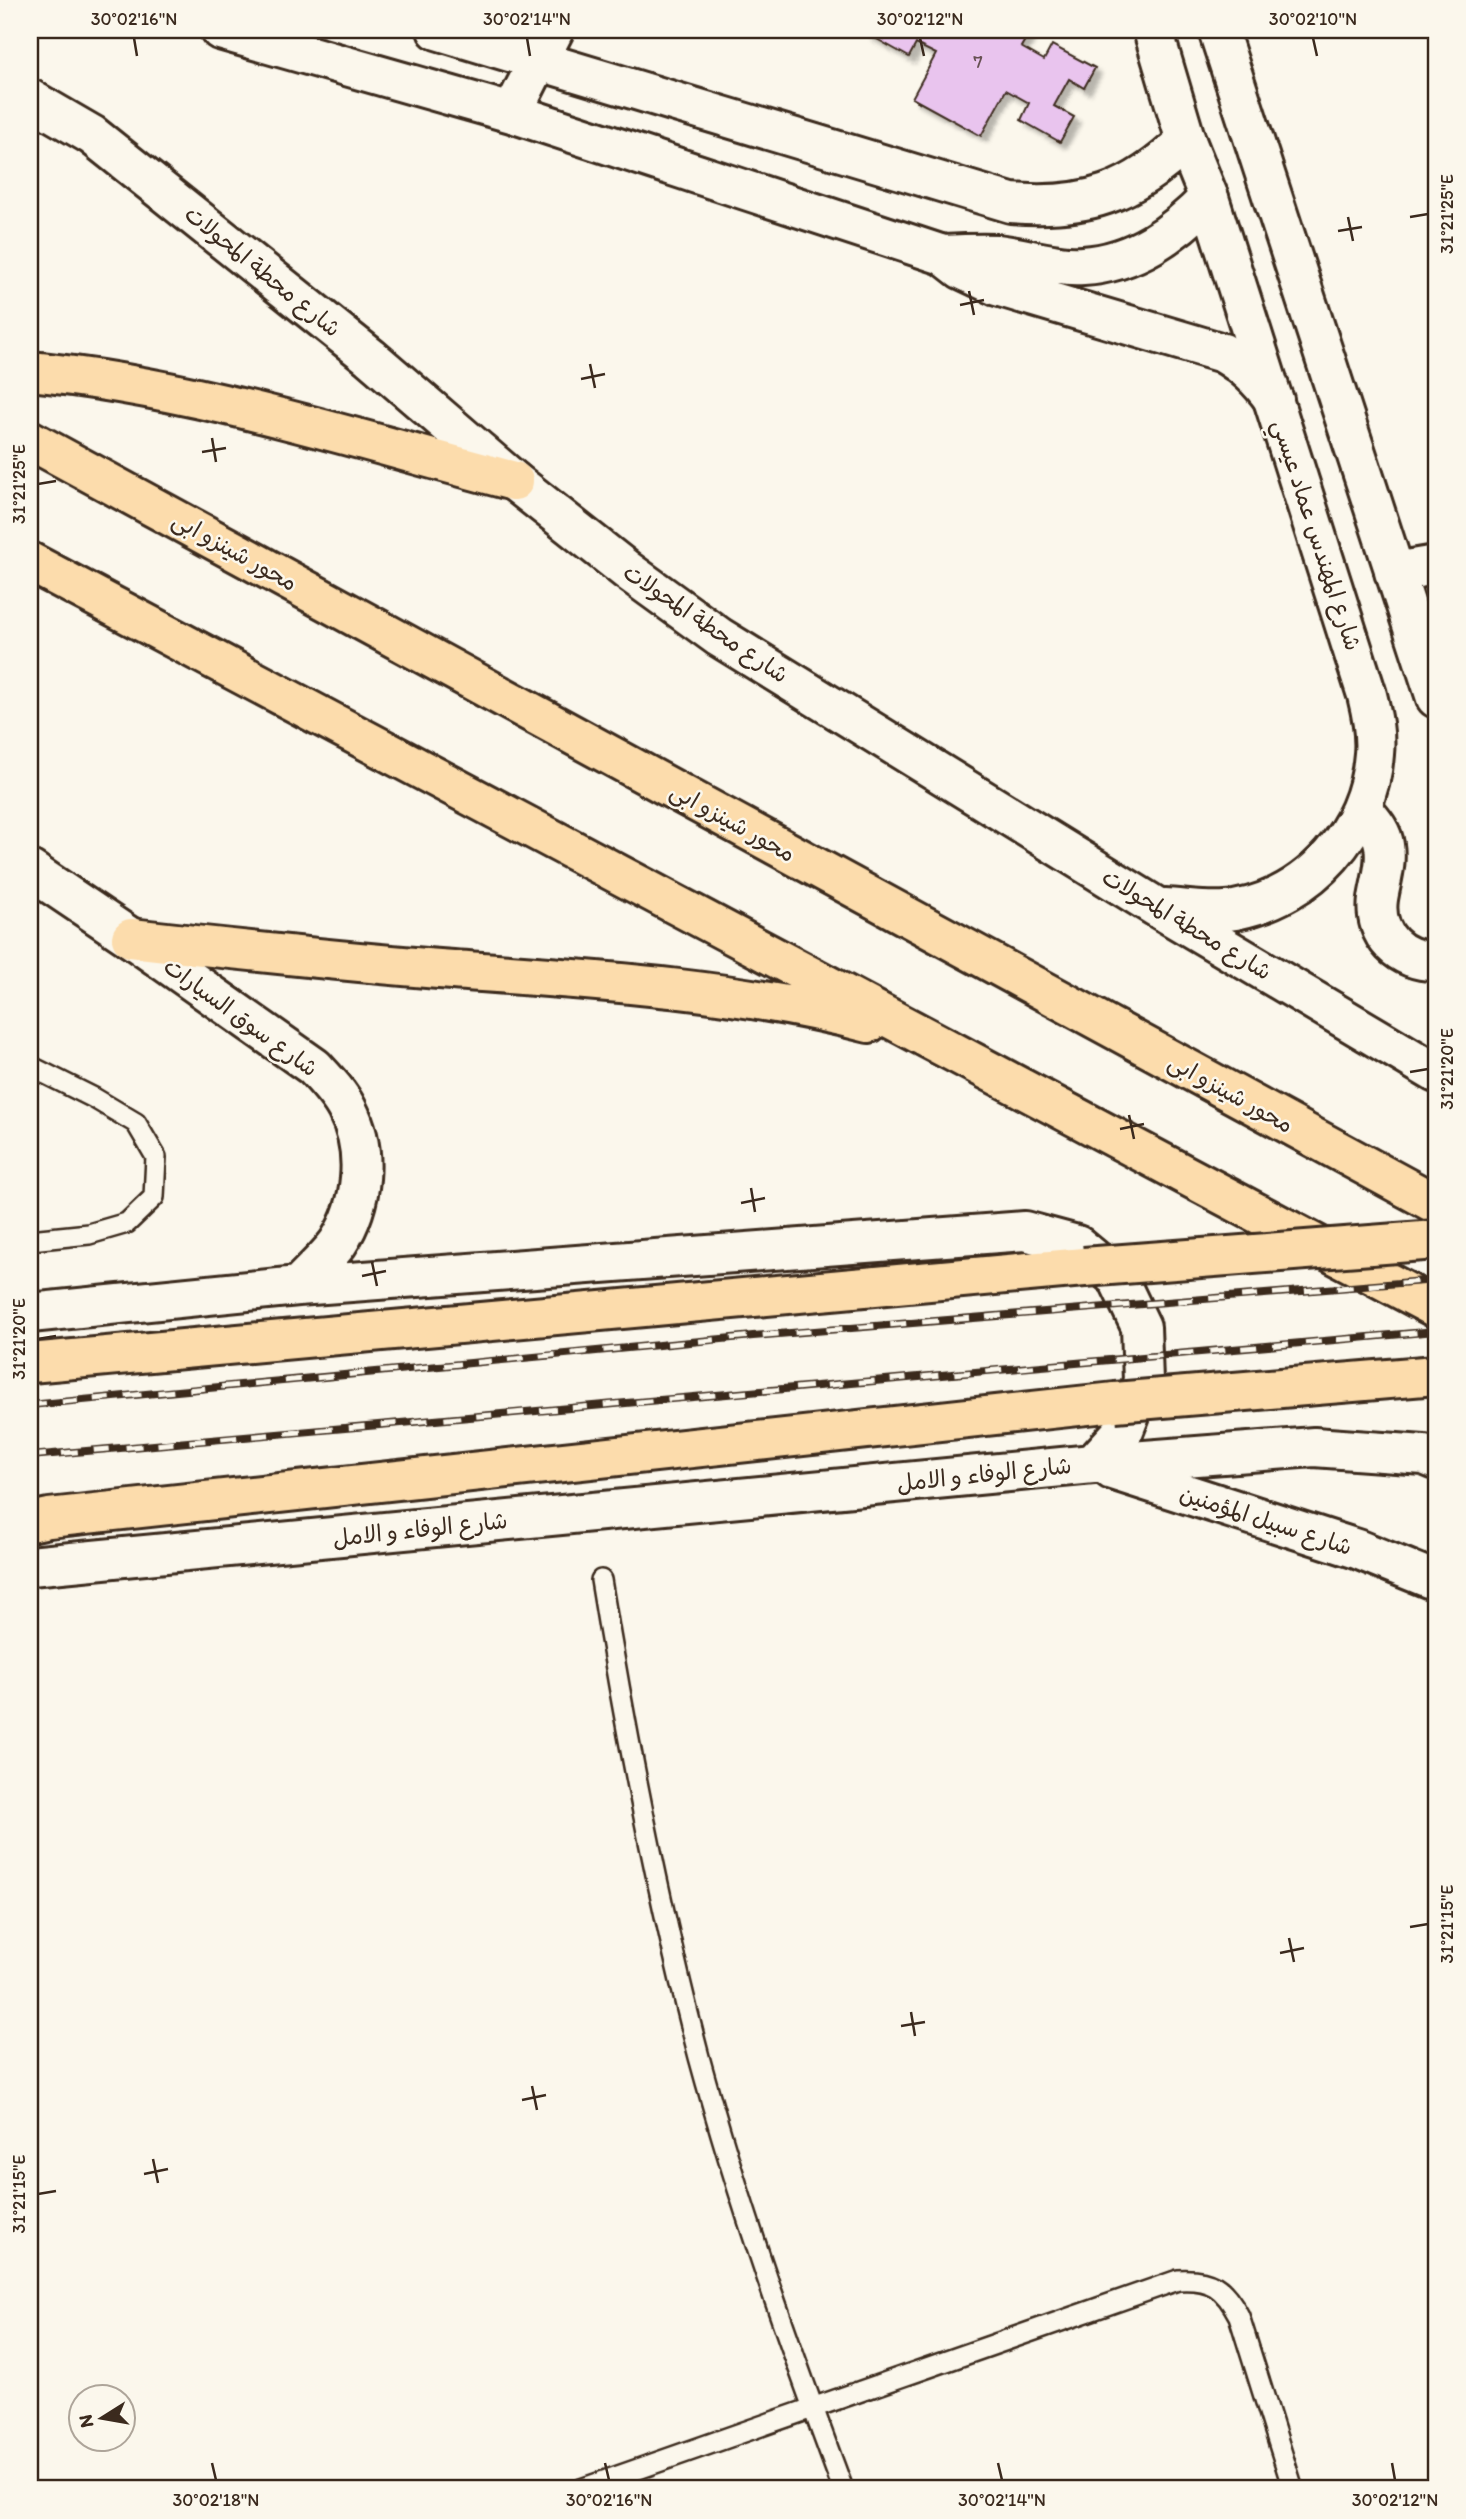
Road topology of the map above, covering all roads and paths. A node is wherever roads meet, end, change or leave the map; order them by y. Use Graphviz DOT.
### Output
graph roads {
  1 [pos="220,30"];
  2 [pos="437,30"];
  3 [pos="1153,30"];
  4 [pos="1217,30"];
  5 [pos="547,45"];
  6 [pos="30,99"];
  7 [pos="512,113"];
  8 [pos="1186,141"];
  9 [pos="1209,198"];
  10 [pos="943,255"];
  11 [pos="30,371"];
  12 [pos="1274,400"];
  13 [pos="30,440"];
  14 [pos="514,481"];
  15 [pos="30,562"];
  16 [pos="1436,565"];
  17 [pos="1394,572"];
  18 [pos="1436,698"];
  19 [pos="1362,808"];
  20 [pos="30,870"];
  21 [pos="1157,908"];
  22 [pos="131,938"];
  23 [pos="1436,961"];
  24 [pos="926,1037"];
  25 [pos="30,1066"];
  26 [pos="1436,1073"];
  27 [pos="1436,1204"];
  28 [pos="30,1240"];
  29 [pos="1436,1240"];
  30 [pos="298,1286"];
  31 [pos="1436,1308"];
  32 [pos="30,1312"];
  33 [pos="30,1363"];
  34 [pos="1436,1375"];
  35 [pos="1436,1460"];
  36 [pos="1093,1464"];
  37 [pos="30,1522"];
  38 [pos="30,1566"];
  39 [pos="601,1580"];
  40 [pos="1436,1581"];
  41 [pos="812,2407"];
  42 [pos="581,2489"];
  43 [pos="842,2489"];
  44 [pos="1293,2489"];
  1 -- 7 [label="street"];
  2 -- 5 [label="street"];
  3 -- 8 [label="street, شارع المهندس عماد عيسي"];
  4 -- 17 [label="street"];
  5 -- 7 [label="street"];
  5 -- 8 [label="street"];
  6 -- 14 [label="street, شارع محطة المحولات"];
  7 -- 10 [label="street"];
  8 -- 9 [label="street, شارع المهندس عماد عيسي"];
  9 -- 10 [label="street"];
  9 -- 12 [label="street, شارع المهندس عماد عيسي"];
  10 -- 12 [label="street"];
  11 -- 14 [label="main road"];
  12 -- 19 [label="street, شارع المهندس عماد عيسي"];
  13 -- 27 [label="main road, محور شينزو ابى"];
  14 -- 21 [label="street, شارع محطة المحولات"];
  15 -- 24 [label="main road"];
  16 -- 17 [label="street"];
  17 -- 18 [label="street"];
  19 -- 21 [label="street, شارع المهندس عماد عيسي"];
  19 -- 23 [label="street"];
  20 -- 22 [label="street, شارع سوق السيارات"];
  21 -- 26 [label="street, شارع محطة المحولات"];
  22 -- 24 [label="main road"];
  22 -- 30 [label="street, شارع سوق السيارات"];
  24 -- 31 [label="main road"];
  25 -- 28 [label="lane"];
  29 -- 33 [label="main road, bridge"];
  30 -- 32 [label="street, شارع الوفاء و الامل"];
  30 -- 36 [label="street, شارع الوفاء و الامل"];
  34 -- 37 [label="main road, bridge"];
  35 -- 36 [label="street"];
  36 -- 38 [label="street, شارع الوفاء و الامل"];
  36 -- 40 [label="street, شارع سبيل المؤمنين"];
  39 -- 41 [label="lane"];
  41 -- 42 [label="lane"];
  41 -- 43 [label="lane"];
  41 -- 44 [label="lane"];
}
